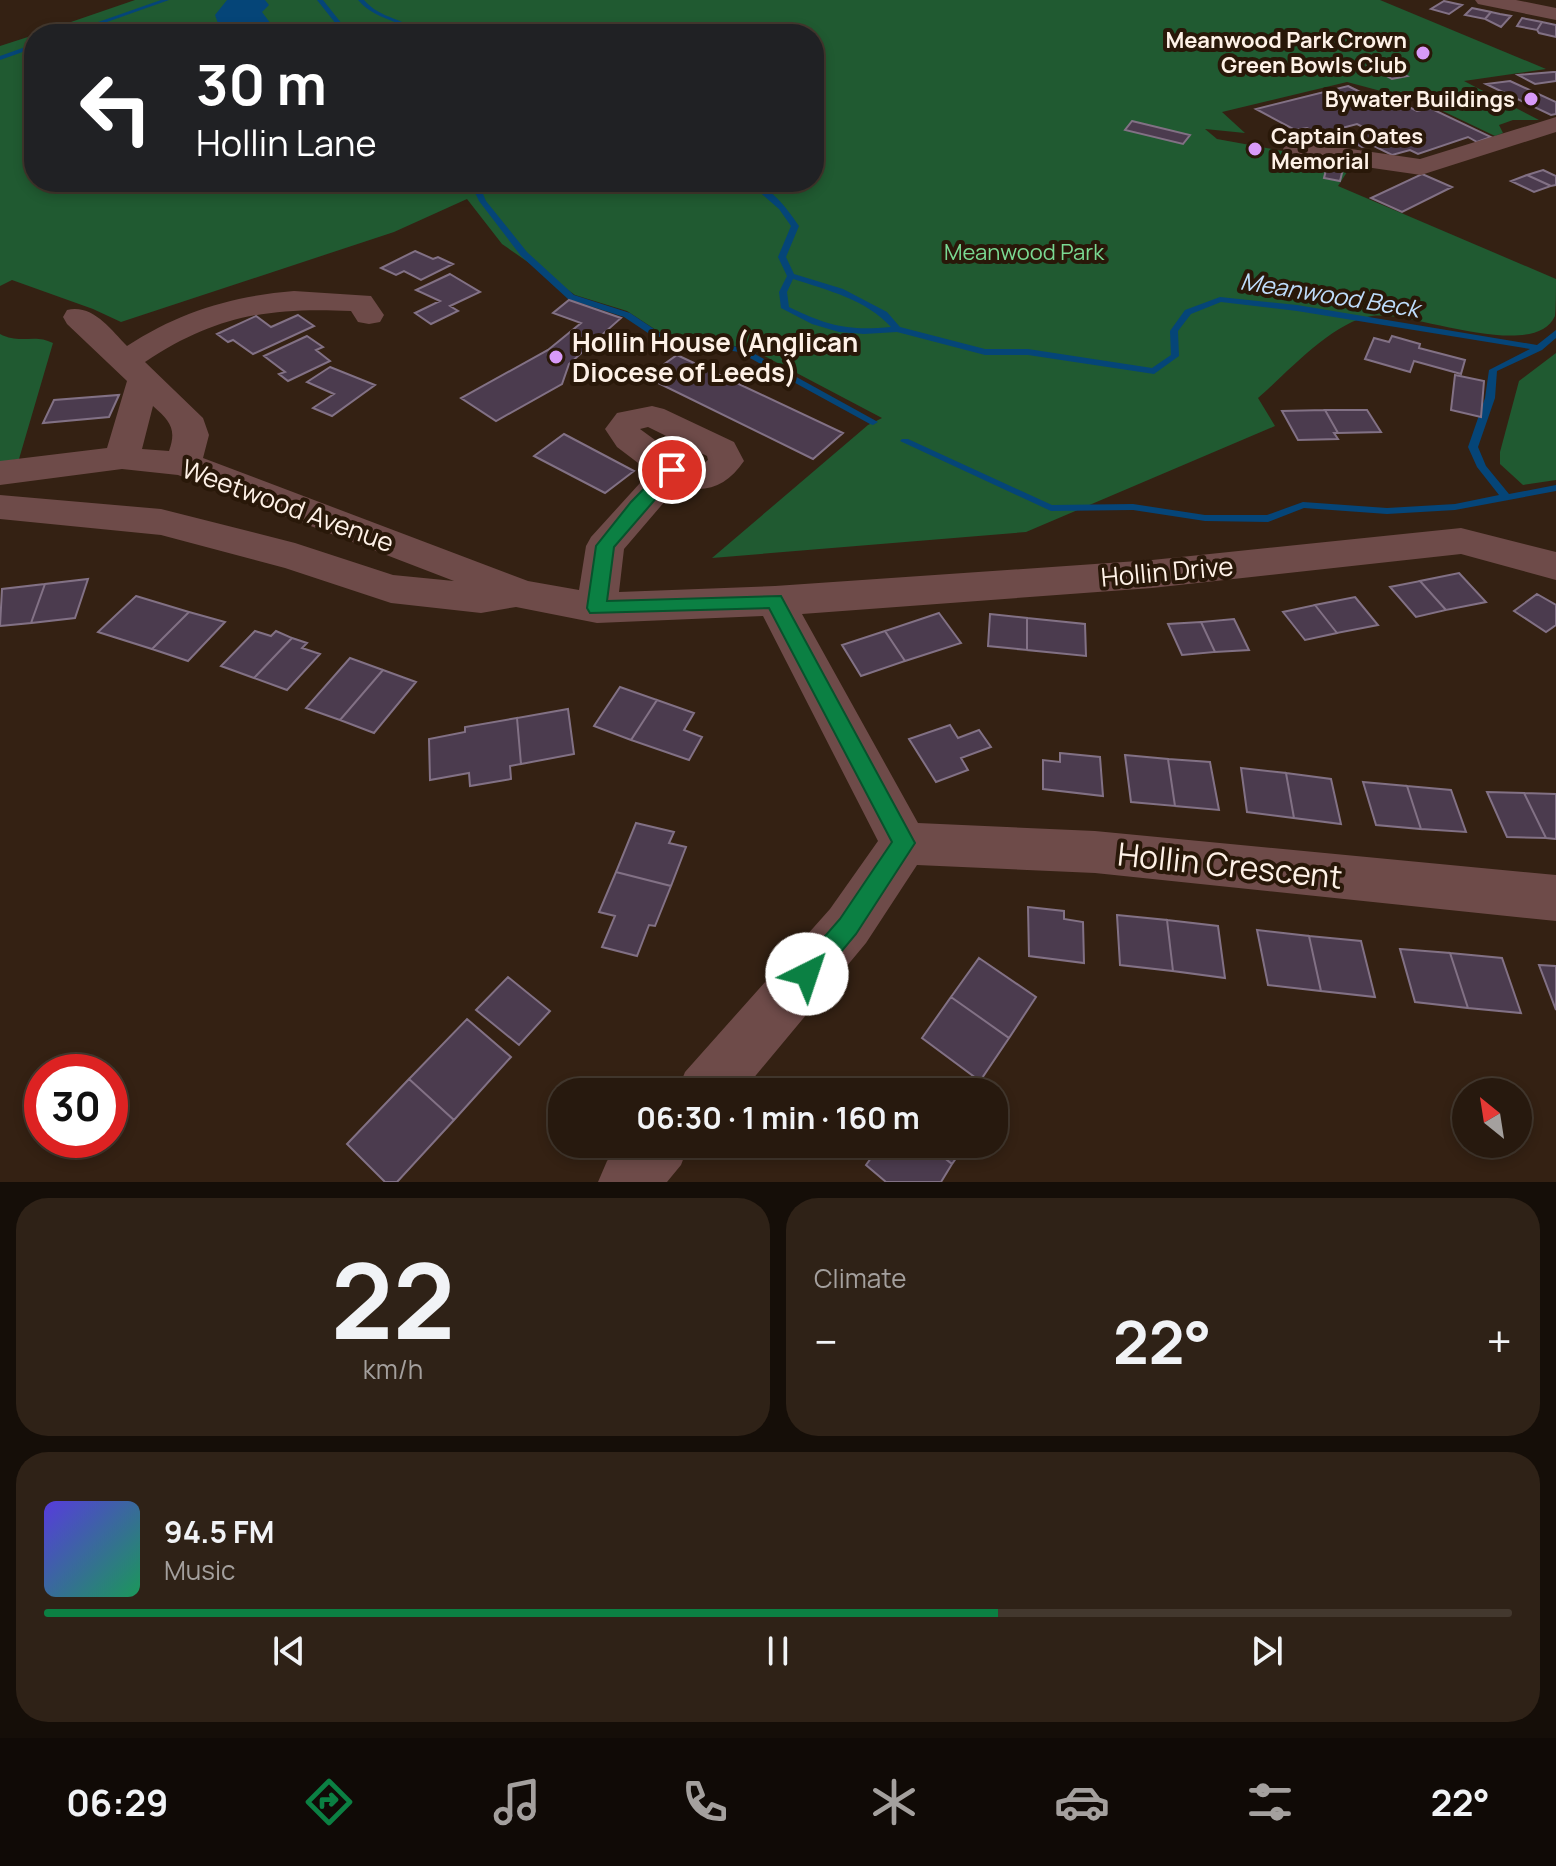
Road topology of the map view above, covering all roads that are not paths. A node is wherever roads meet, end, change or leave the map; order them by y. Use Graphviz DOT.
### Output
graph roads {
  1 [pos="1485,0"];
  2 [pos="1556,14"];
  3 [pos="1556,124"];
  4 [pos="1296,149"];
  5 [pos="369,315"];
  6 [pos="78,317"];
  7 [pos="135,370"];
  8 [pos="122,458"];
  9 [pos="183,464"];
  10 [pos="672,470"];
  11 [pos="0,473"];
  12 [pos="0,507"];
  13 [pos="1556,566"];
  14 [pos="521,594"];
  15 [pos="775,601"];
  16 [pos="597,608"];
  17 [pos="904,843"];
  18 [pos="1556,898"];
  19 [pos="717,1078"];
  20 [pos="648,1158"];
  21 [pos="628,1182"];
  1 -- 2 [label="street"];
  3 -- 4 [label="street"];
  5 -- 7 [label="street"];
  6 -- 7 [label="street"];
  7 -- 8 [label="street"];
  7 -- 9 [label="street"];
  8 -- 9 [label="street, Weetwood Avenue"];
  8 -- 11 [label="street, Weetwood Avenue"];
  9 -- 14 [label="street, Weetwood Avenue"];
  10 -- 16 [label="street"];
  12 -- 14 [label="street, Weetwood Avenue"];
  13 -- 15 [label="street, Hollin Drive"];
  14 -- 16 [label="street, Weetwood Avenue"];
  15 -- 16 [label="street, Weetwood Avenue"];
  15 -- 17 [label="street"];
  17 -- 18 [label="street, Hollin Crescent"];
  17 -- 19 [label="street"];
  20 -- 21 [label="street"];
}
